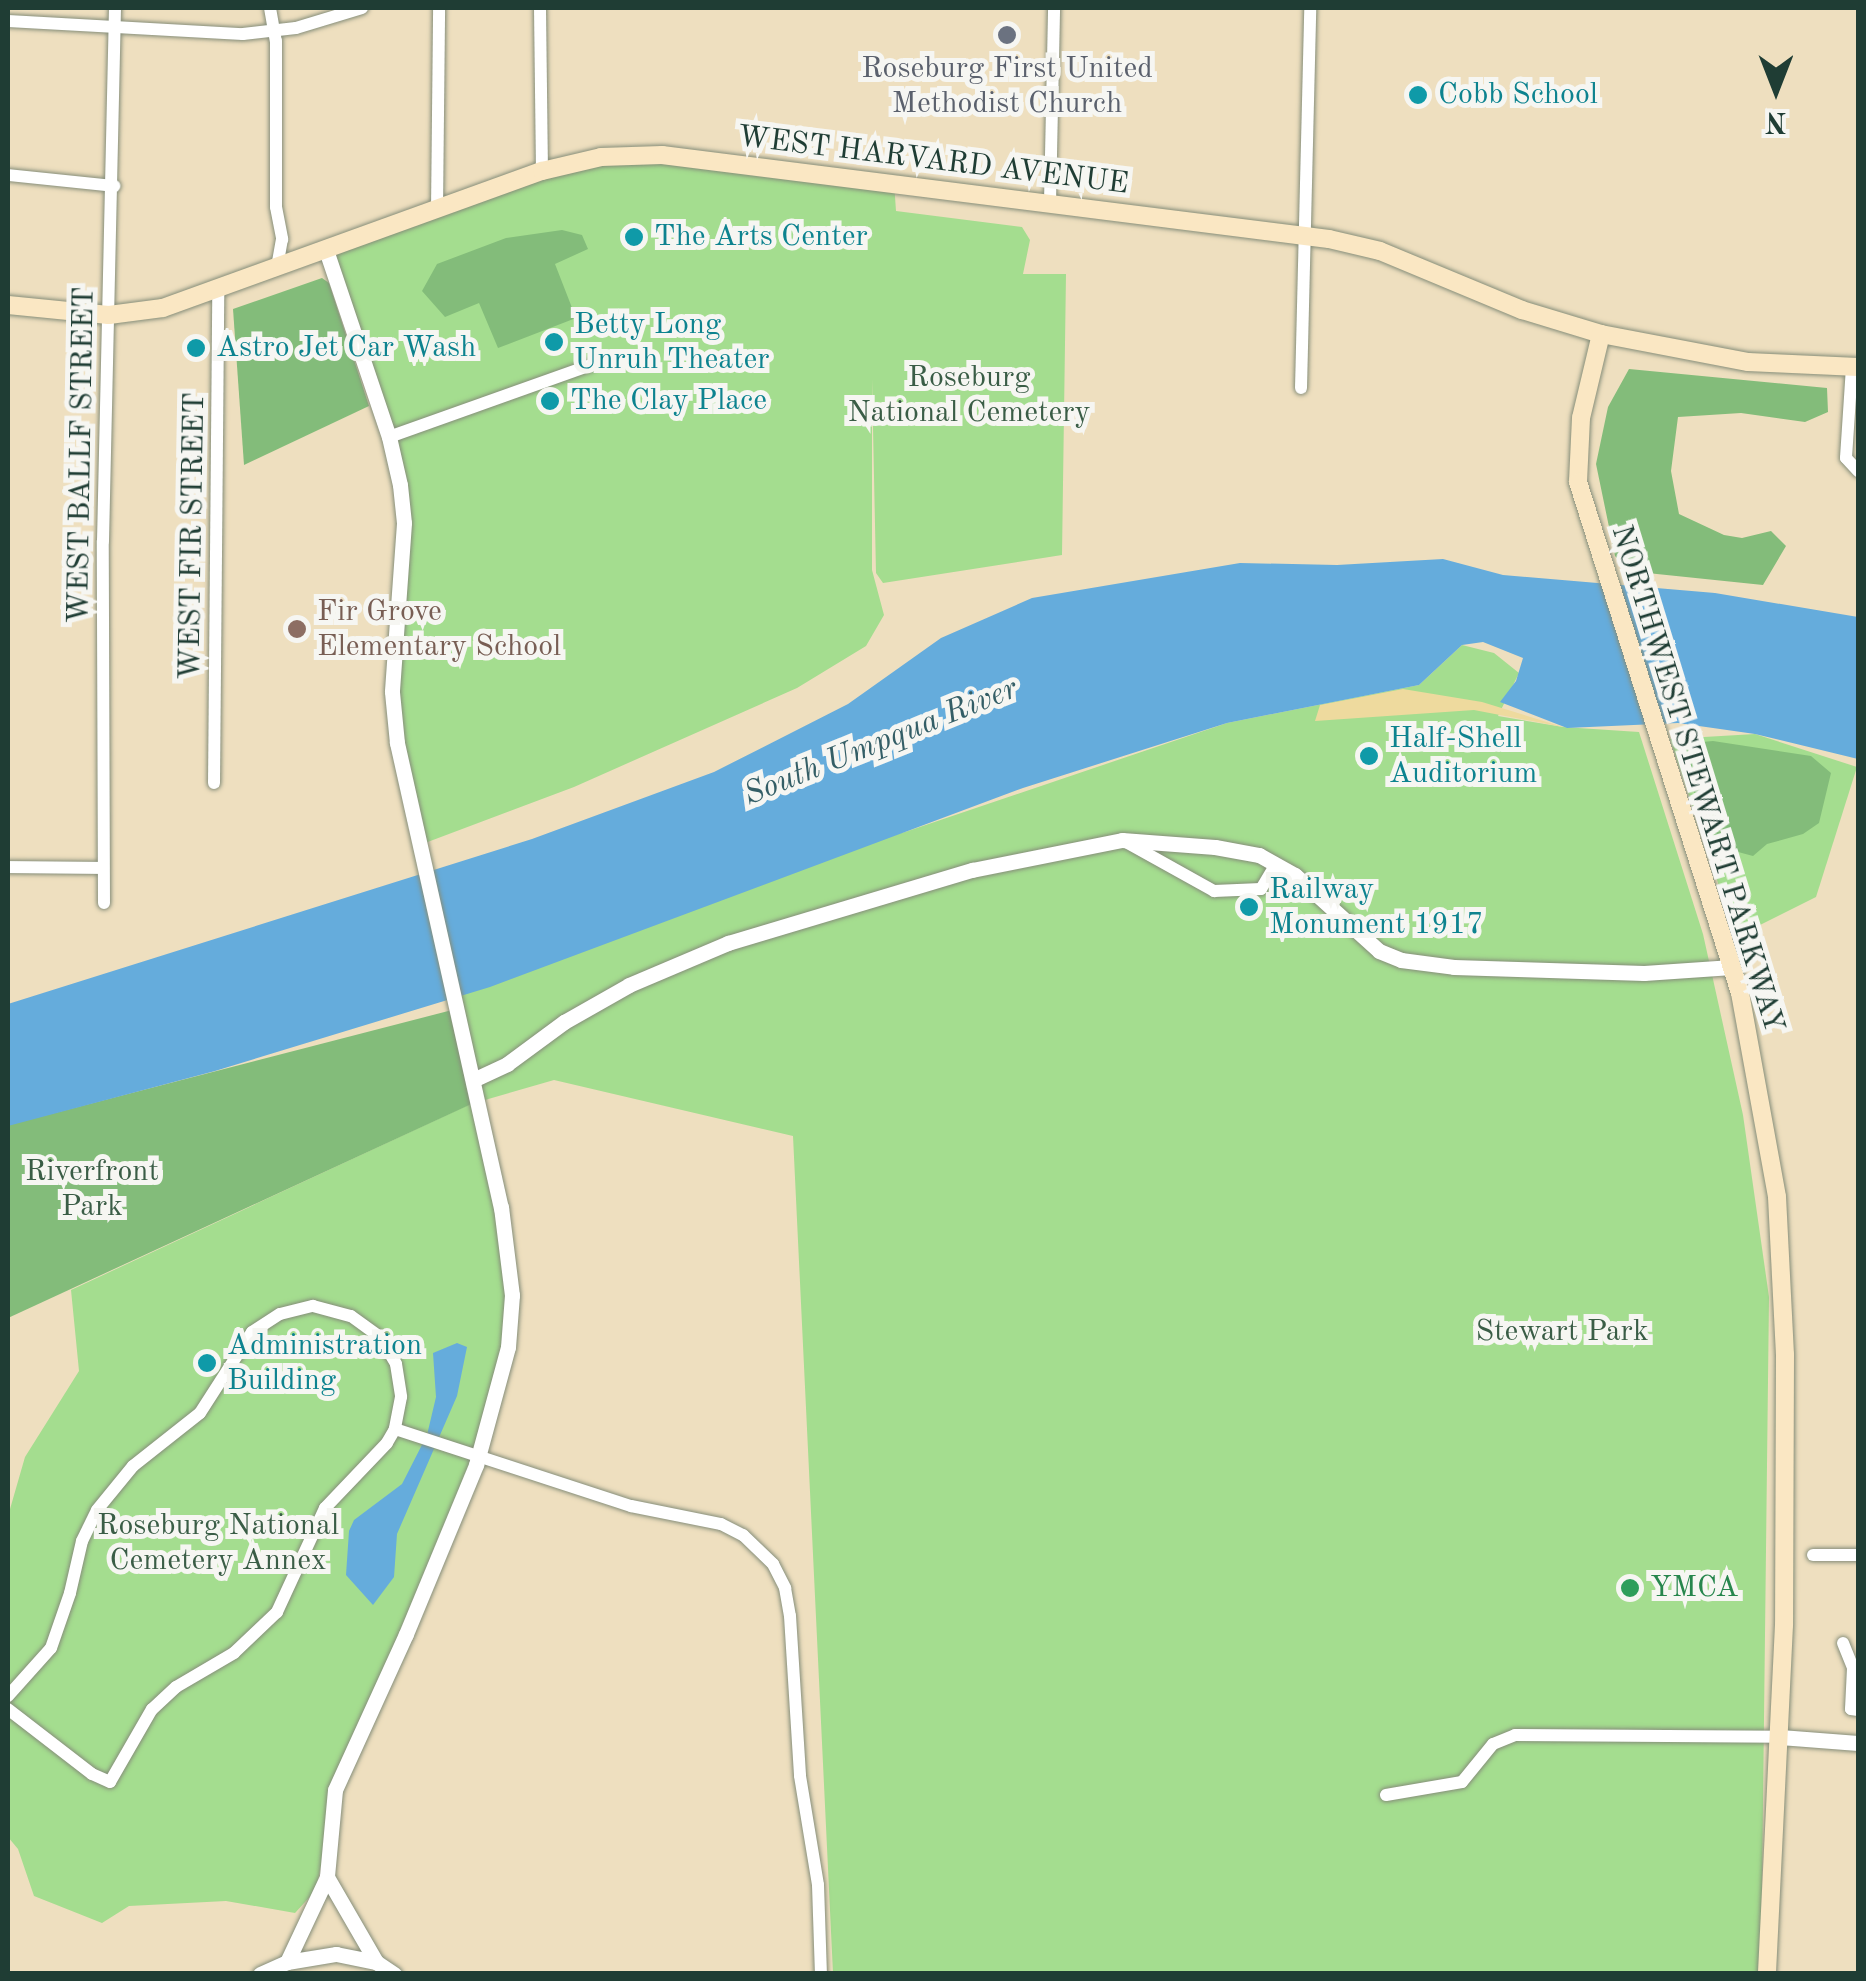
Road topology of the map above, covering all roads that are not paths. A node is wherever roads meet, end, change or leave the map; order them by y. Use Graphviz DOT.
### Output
graph roads {
  1 [pos="115,8"];
  2 [pos="270,8"];
  3 [pos="362,8"];
  4 [pos="439,8"];
  5 [pos="540,8"];
  6 [pos="1054,8"];
  7 [pos="1310,8"];
  8 [pos="8,21"];
  9 [pos="115,30"];
  10 [pos="275,31"];
  11 [pos="542,171"];
  12 [pos="8,175"];
  13 [pos="114,186"];
  14 [pos="1050,204"];
  15 [pos="436,210"];
  16 [pos="1304,234"];
  17 [pos="326,250"];
  18 [pos="277,267"];
  19 [pos="218,290"];
  20 [pos="8,306"];
  21 [pos="109,315"];
  22 [pos="1601,334"];
  23 [pos="591,365"];
  24 [pos="1855,367"];
  25 [pos="1300,388"];
  26 [pos="390,437"];
  27 [pos="1858,471"];
  28 [pos="214,783"];
  29 [pos="1122,840"];
  30 [pos="1276,864"];
  31 [pos="8,868"];
  32 [pos="103,868"];
  33 [pos="104,903"];
  34 [pos="1732,968"];
  35 [pos="473,1080"];
  36 [pos="395,1429"];
  37 [pos="478,1457"];
  38 [pos="1813,1555"];
  39 [pos="1858,1555"];
  40 [pos="1843,1643"];
  41 [pos="8,1696"];
  42 [pos="8,1709"];
  43 [pos="1853,1714"];
  44 [pos="1780,1738"];
  45 [pos="1858,1743"];
  46 [pos="1386,1794"];
  47 [pos="327,1877"];
  48 [pos="287,1962"];
  49 [pos="376,1962"];
  50 [pos="260,1974"];
  51 [pos="394,1974"];
  52 [pos="821,1974"];
  53 [pos="1767,1974"];
  1 -- 9 [label="street, WEST BALLF STREET"];
  2 -- 10 [label="street"];
  3 -- 10 [label="street"];
  4 -- 15 [label="street"];
  5 -- 11 [label="street"];
  6 -- 14 [label="street"];
  7 -- 16 [label="street"];
  8 -- 9 [label="street"];
  9 -- 10 [label="street"];
  9 -- 13 [label="street, WEST BALLF STREET"];
  10 -- 18 [label="street"];
  11 -- 14 [label="main road, WEST HARVARD AVENUE"];
  11 -- 15 [label="main road, WEST HARVARD AVENUE"];
  12 -- 13 [label="street"];
  13 -- 21 [label="street, WEST BALLF STREET"];
  14 -- 16 [label="main road, WEST HARVARD AVENUE"];
  15 -- 17 [label="main road, WEST HARVARD AVENUE"];
  16 -- 22 [label="main road, WEST HARVARD AVENUE"];
  16 -- 25 [label="street"];
  17 -- 18 [label="main road, WEST HARVARD AVENUE"];
  17 -- 26 [label="street"];
  18 -- 19 [label="main road, WEST HARVARD AVENUE"];
  19 -- 21 [label="main road, WEST HARVARD AVENUE"];
  19 -- 28 [label="street, WEST FIR STREET"];
  20 -- 21 [label="main road, WEST HARVARD AVENUE"];
  21 -- 32 [label="street, WEST BALLF STREET"];
  22 -- 24 [label="main road, WEST HARVARD AVENUE"];
  22 -- 34 [label="main road, NORTHWEST STEWART PARKWAY"];
  23 -- 26 [label="street"];
  24 -- 27 [label="street"];
  26 -- 35 [label="street"];
  29 -- 30 [label="street"];
  29 -- 30 [label="street"];
  29 -- 35 [label="street"];
  30 -- 34 [label="street"];
  31 -- 32 [label="street"];
  32 -- 33 [label="street, WEST BALLF STREET"];
  34 -- 44 [label="main road, NORTHWEST STEWART PARKWAY"];
  35 -- 37 [label="street"];
  36 -- 37 [label="street"];
  36 -- 41 [label="street"];
  36 -- 42 [label="street"];
  37 -- 47 [label="street"];
  37 -- 52 [label="street"];
  38 -- 39 [label="street"];
  40 -- 43 [label="street"];
  44 -- 45 [label="street"];
  44 -- 46 [label="street"];
  44 -- 53 [label="main road, NORTHWEST STEWART PARKWAY"];
  47 -- 48 [label="street"];
  47 -- 49 [label="street"];
  48 -- 49 [label="street"];
  48 -- 50 [label="street"];
  49 -- 51 [label="street"];
}
